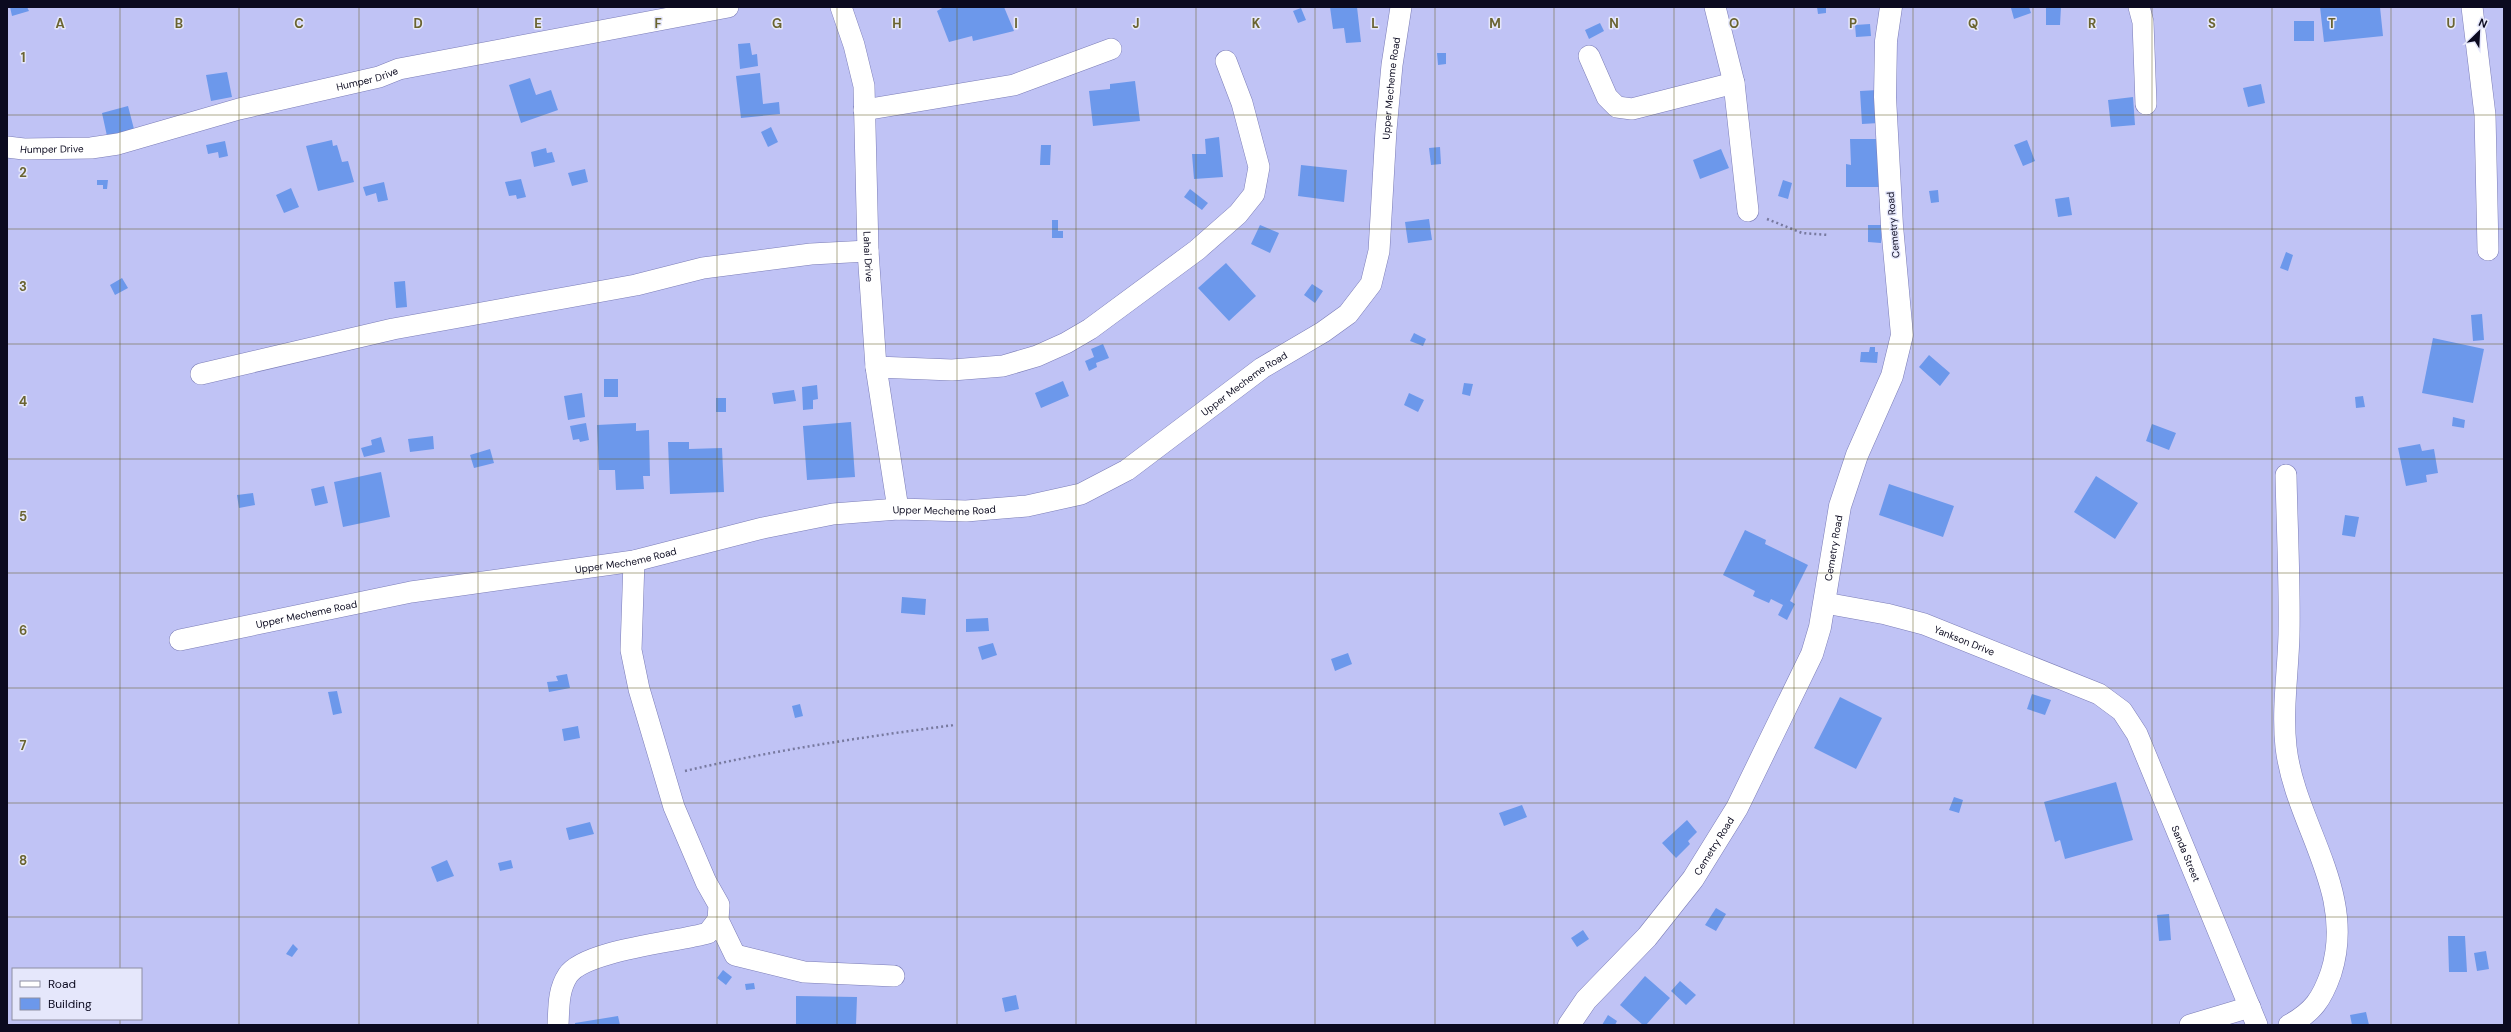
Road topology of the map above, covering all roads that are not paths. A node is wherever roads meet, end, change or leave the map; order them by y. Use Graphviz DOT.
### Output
graph roads {
  1 [pos="728,7"];
  2 [pos="841,7"];
  3 [pos="1401,7"];
  4 [pos="1715,7"];
  5 [pos="1891,7"];
  6 [pos="2138,7"];
  7 [pos="2472,7"];
  8 [pos="1111,49"];
  9 [pos="1589,56"];
  10 [pos="1226,61"];
  11 [pos="1734,83"];
  12 [pos="2146,104"];
  13 [pos="864,110"];
  14 [pos="7,147"];
  15 [pos="1748,211"];
  16 [pos="2488,250"];
  17 [pos="868,251"];
  18 [pos="876,367"];
  19 [pos="201,374"];
  20 [pos="2286,475"];
  21 [pos="898,508"];
  22 [pos="634,561"];
  23 [pos="1825,603"];
  24 [pos="180,640"];
  25 [pos="2099,694"];
  26 [pos="718,920"];
  27 [pos="894,976"];
  28 [pos="2254,1016"];
  29 [pos="558,1025"];
  30 [pos="1569,1025"];
  31 [pos="2190,1025"];
  32 [pos="2289,1025"];
  1 -- 14 [label="street, Humper Drive"];
  2 -- 13 [label="street, Lahai Drive"];
  3 -- 21 [label="street, Upper Mecheme Road"];
  4 -- 11 [label="street"];
  5 -- 23 [label="street, Cemetry Road"];
  6 -- 12 [label="street"];
  7 -- 16 [label="street"];
  8 -- 13 [label="street"];
  9 -- 11 [label="street"];
  10 -- 18 [label="street"];
  11 -- 15 [label="street"];
  13 -- 17 [label="street, Lahai Drive"];
  17 -- 18 [label="street, Lahai Drive"];
  17 -- 19 [label="street"];
  18 -- 21 [label="street, Lahai Drive"];
  20 -- 32 [label="street"];
  21 -- 22 [label="street, Upper Mecheme Road"];
  22 -- 24 [label="street, Upper Mecheme Road"];
  22 -- 26 [label="street"];
  23 -- 25 [label="street, Yankson Drive"];
  23 -- 30 [label="street, Cemetry Road"];
  25 -- 28 [label="street, Sanda Street"];
  26 -- 27 [label="street"];
  26 -- 29 [label="street"];
  28 -- 31 [label="street"];
}
